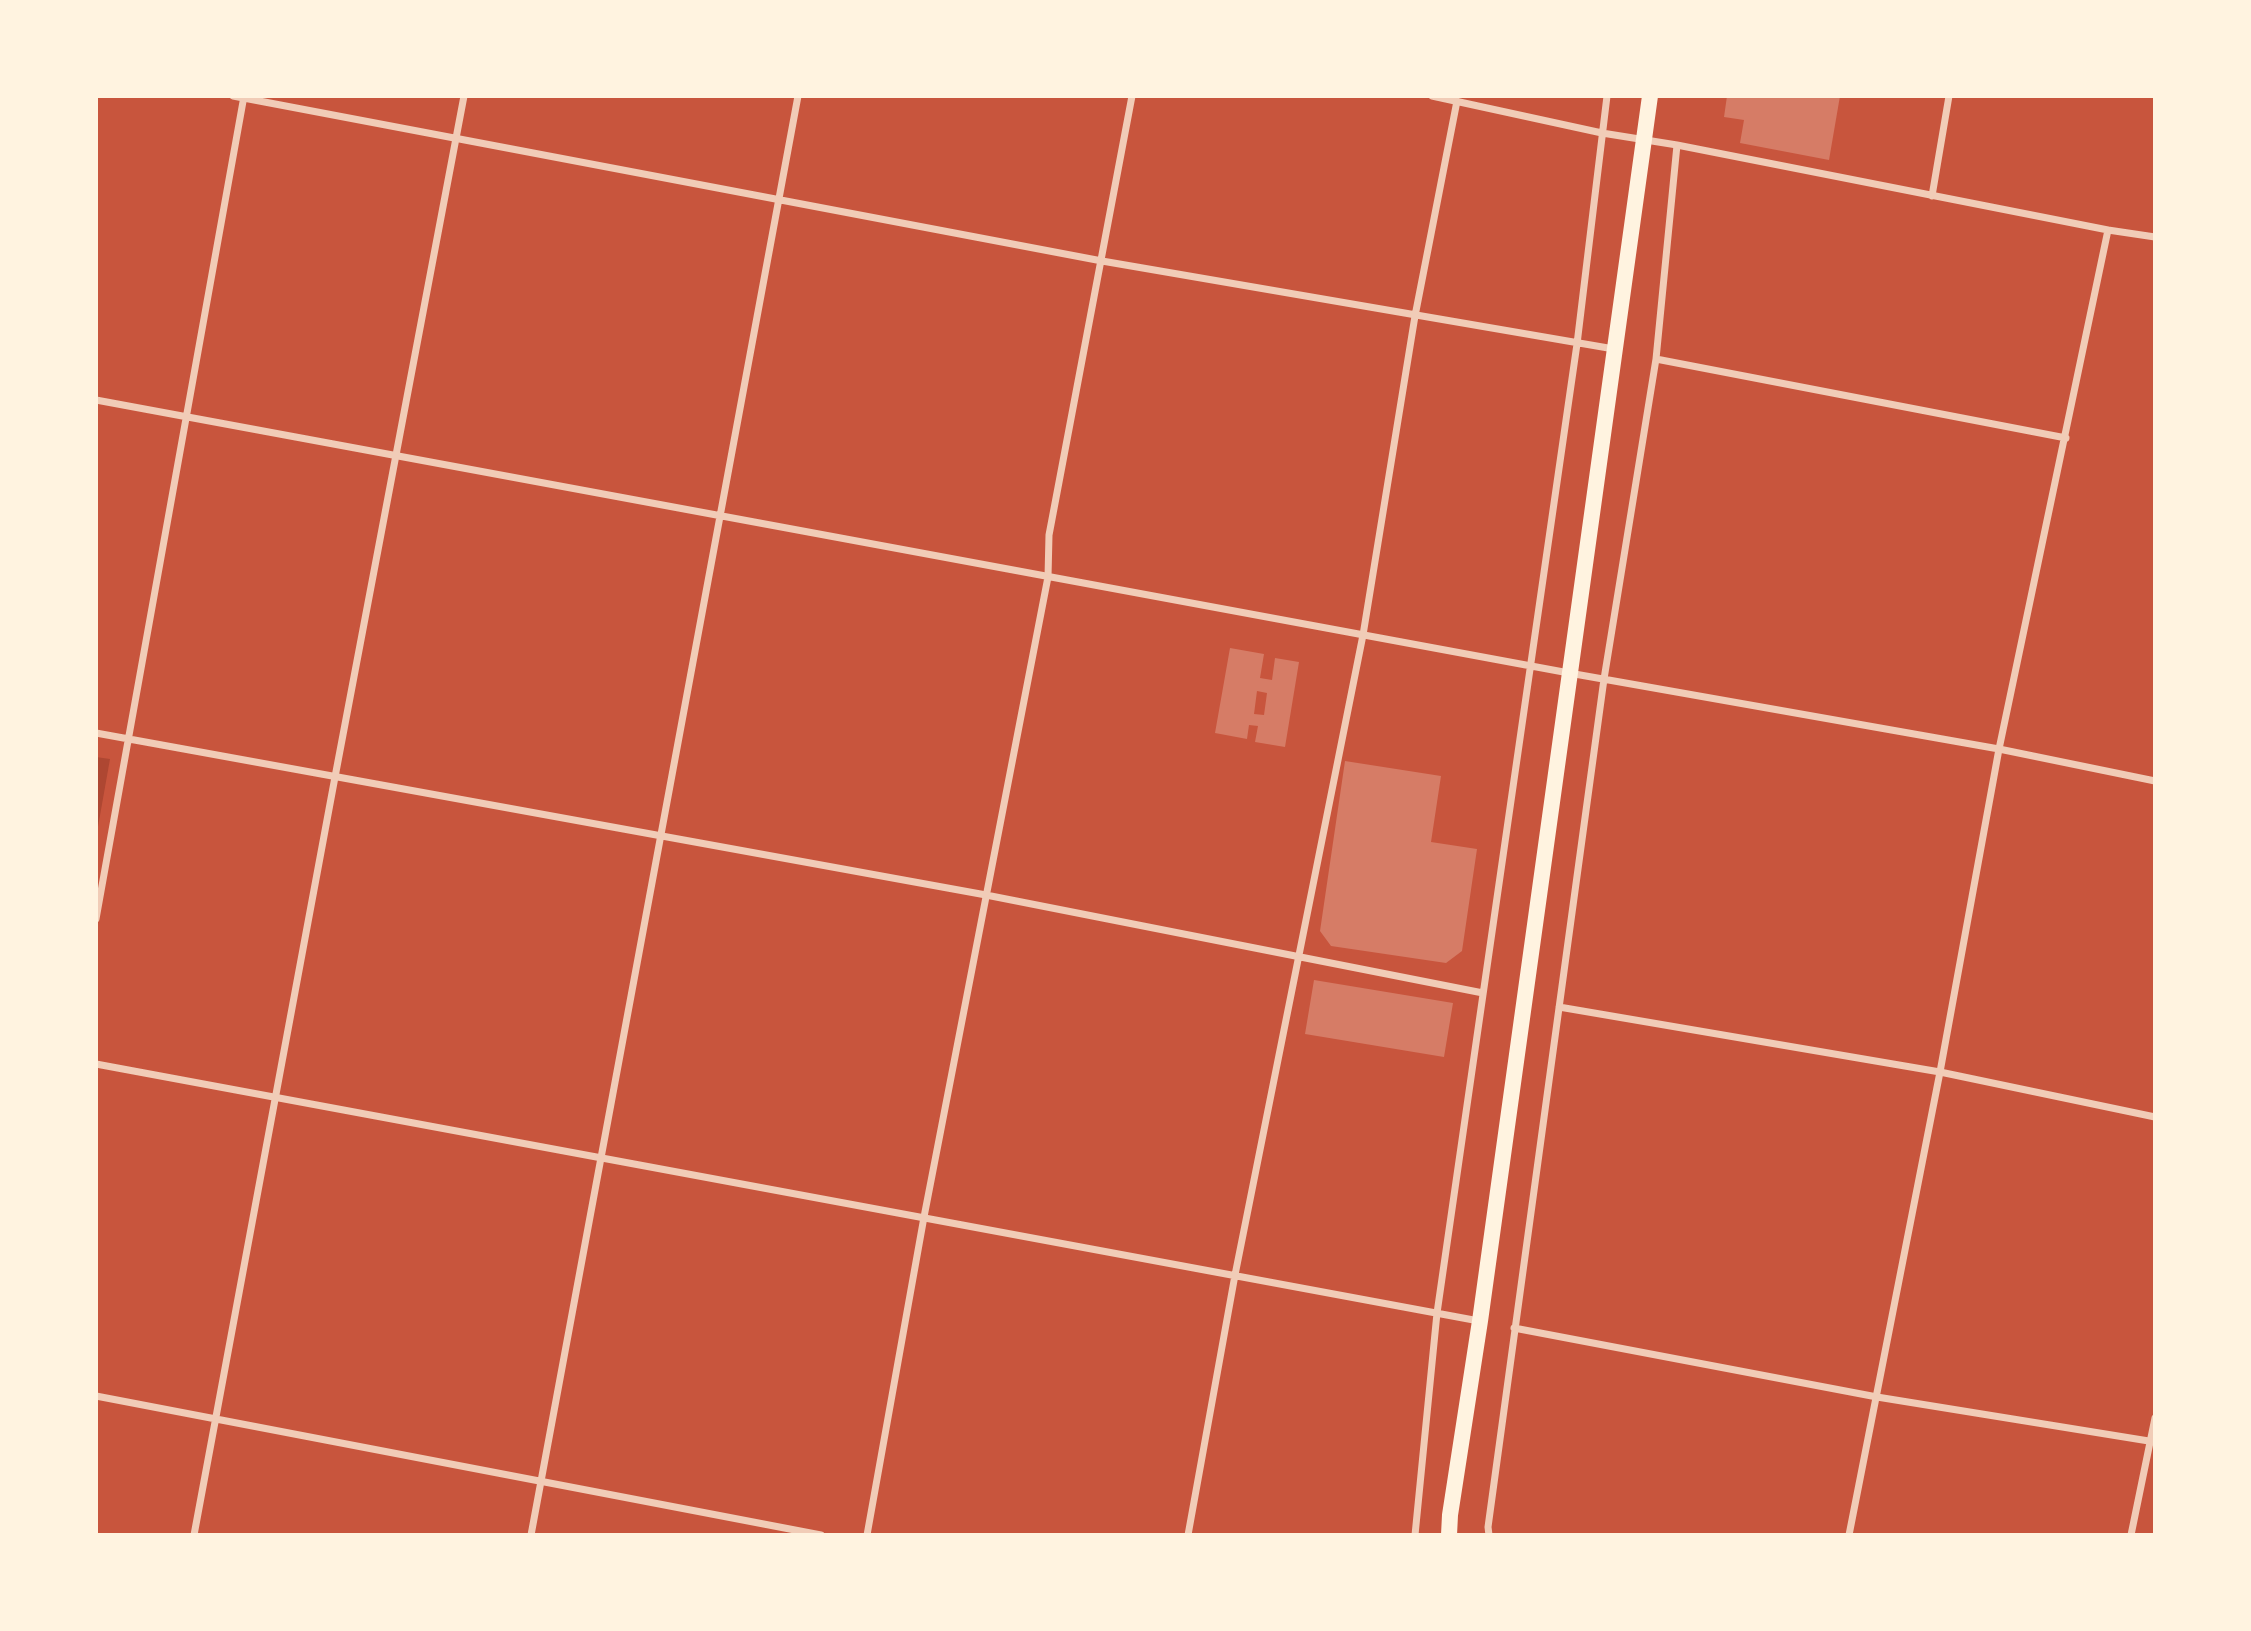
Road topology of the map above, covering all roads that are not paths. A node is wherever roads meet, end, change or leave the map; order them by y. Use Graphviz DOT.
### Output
graph roads {
  1 [pos="233,96"];
  2 [pos="464,96"];
  3 [pos="798,96"];
  4 [pos="1132,96"];
  5 [pos="1432,96"];
  6 [pos="1607,96"];
  7 [pos="1650,96"];
  8 [pos="1949,96"];
  9 [pos="243,97"];
  10 [pos="1457,101"];
  11 [pos="1602,133"];
  12 [pos="456,138"];
  13 [pos="1644,139"];
  14 [pos="1677,145"];
  15 [pos="1932,196"];
  16 [pos="779,200"];
  17 [pos="2108,230"];
  18 [pos="2155,237"];
  19 [pos="1102,261"];
  20 [pos="1415,316"];
  21 [pos="1577,344"];
  22 [pos="1615,349"];
  23 [pos="1656,359"];
  24 [pos="96,400"];
  25 [pos="185,416"];
  26 [pos="2066,438"];
  27 [pos="395,456"];
  28 [pos="720,516"];
  29 [pos="1048,577"];
  30 [pos="1363,635"];
  31 [pos="1531,666"];
  32 [pos="1569,673"];
  33 [pos="1604,679"];
  34 [pos="96,733"];
  35 [pos="128,739"];
  36 [pos="1999,749"];
  37 [pos="335,777"];
  38 [pos="2155,781"];
  39 [pos="661,836"];
  40 [pos="986,895"];
  41 [pos="96,919"];
  42 [pos="1300,957"];
  43 [pos="1483,993"];
  44 [pos="1559,1007"];
  45 [pos="96,1064"];
  46 [pos="1940,1072"];
  47 [pos="275,1097"];
  48 [pos="2155,1117"];
  49 [pos="601,1157"];
  50 [pos="924,1217"];
  51 [pos="1235,1275"];
  52 [pos="1437,1313"];
  53 [pos="1480,1321"];
  54 [pos="1514,1328"];
  55 [pos="96,1396"];
  56 [pos="1877,1397"];
  57 [pos="2155,1418"];
  58 [pos="216,1419"];
  59 [pos="2153,1441"];
  60 [pos="541,1481"];
  61 [pos="194,1535"];
  62 [pos="531,1535"];
  63 [pos="821,1535"];
  64 [pos="867,1535"];
  65 [pos="1188,1535"];
  66 [pos="1415,1535"];
  67 [pos="1449,1535"];
  68 [pos="1489,1535"];
  69 [pos="1849,1535"];
  70 [pos="2131,1535"];
  1 -- 9 [label="street"];
  2 -- 12 [label="street"];
  3 -- 16 [label="street"];
  4 -- 19 [label="street"];
  5 -- 10 [label="street"];
  6 -- 11 [label="street"];
  7 -- 13 [label="main road"];
  8 -- 15 [label="street"];
  9 -- 12 [label="street"];
  9 -- 25 [label="street"];
  10 -- 11 [label="street"];
  10 -- 20 [label="street"];
  11 -- 13 [label="street"];
  11 -- 21 [label="street"];
  12 -- 16 [label="street"];
  12 -- 27 [label="street"];
  13 -- 14 [label="street"];
  13 -- 22 [label="main road"];
  14 -- 15 [label="street"];
  14 -- 23 [label="street"];
  15 -- 17 [label="street"];
  16 -- 19 [label="street"];
  16 -- 28 [label="street"];
  17 -- 18 [label="street"];
  17 -- 26 [label="street"];
  19 -- 20 [label="street"];
  19 -- 29 [label="street"];
  20 -- 21 [label="street"];
  20 -- 30 [label="street"];
  21 -- 22 [label="street"];
  21 -- 31 [label="street"];
  22 -- 32 [label="main road"];
  23 -- 26 [label="street"];
  23 -- 33 [label="street"];
  24 -- 25 [label="street"];
  25 -- 27 [label="street"];
  25 -- 35 [label="street"];
  26 -- 36 [label="street"];
  27 -- 28 [label="street"];
  27 -- 37 [label="street"];
  28 -- 29 [label="street"];
  28 -- 39 [label="street"];
  29 -- 30 [label="street"];
  29 -- 40 [label="street"];
  30 -- 31 [label="street"];
  30 -- 42 [label="street"];
  31 -- 32 [label="street"];
  31 -- 43 [label="street"];
  32 -- 33 [label="street"];
  32 -- 53 [label="main road"];
  33 -- 36 [label="street"];
  33 -- 44 [label="street"];
  34 -- 35 [label="street"];
  35 -- 37 [label="street"];
  35 -- 41 [label="street"];
  36 -- 38 [label="street"];
  36 -- 46 [label="street"];
  37 -- 39 [label="street"];
  37 -- 47 [label="street"];
  39 -- 40 [label="street"];
  39 -- 49 [label="street"];
  40 -- 42 [label="street"];
  40 -- 50 [label="street"];
  42 -- 43 [label="street"];
  42 -- 51 [label="street"];
  43 -- 52 [label="street"];
  44 -- 46 [label="street"];
  44 -- 54 [label="street"];
  45 -- 47 [label="street"];
  46 -- 48 [label="street"];
  46 -- 56 [label="street"];
  47 -- 49 [label="street"];
  47 -- 58 [label="street"];
  49 -- 50 [label="street"];
  49 -- 60 [label="street"];
  50 -- 51 [label="street"];
  50 -- 64 [label="street"];
  51 -- 52 [label="street"];
  51 -- 65 [label="street"];
  52 -- 53 [label="street"];
  52 -- 66 [label="street"];
  53 -- 67 [label="main road"];
  54 -- 56 [label="street"];
  54 -- 68 [label="street"];
  55 -- 58 [label="street"];
  56 -- 59 [label="street"];
  56 -- 69 [label="street"];
  57 -- 59 [label="street"];
  58 -- 60 [label="street"];
  58 -- 61 [label="street"];
  59 -- 70 [label="street"];
  60 -- 62 [label="street"];
  60 -- 63 [label="street"];
}
